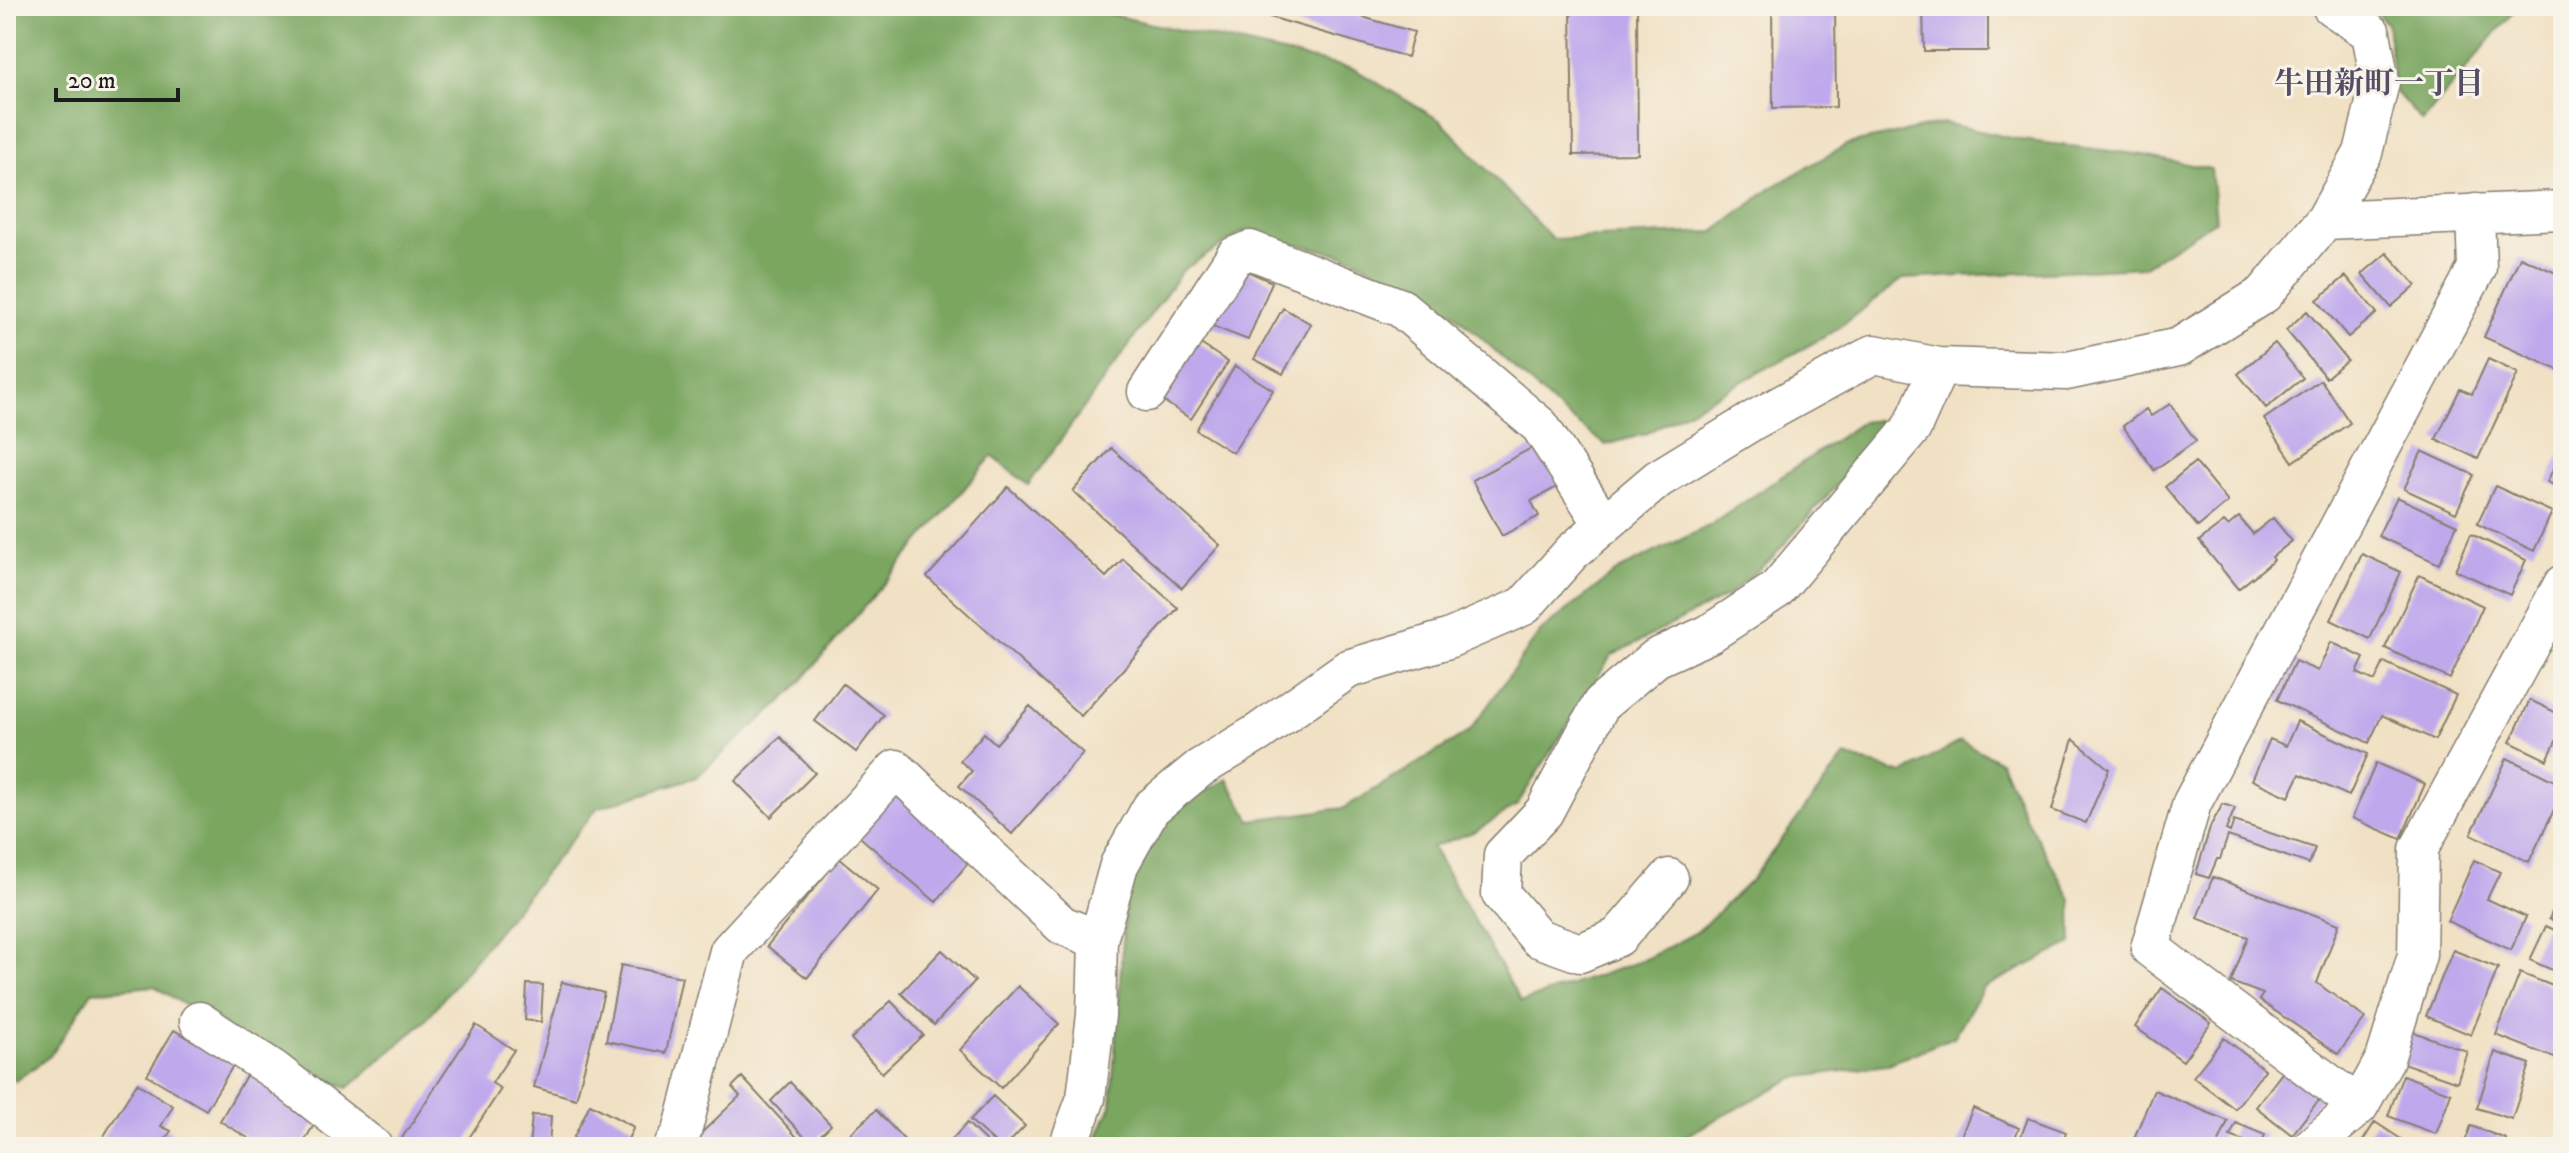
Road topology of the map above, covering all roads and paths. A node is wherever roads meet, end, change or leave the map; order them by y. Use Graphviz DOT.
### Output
graph roads {
  1 [pos="2331,6"];
  2 [pos="2563,210"];
  3 [pos="2475,213"];
  4 [pos="2325,220"];
  5 [pos="1939,367"];
  6 [pos="1147,392"];
  7 [pos="1604,525"];
  8 [pos="2563,584"];
  9 [pos="1669,878"];
  10 [pos="1098,940"];
  11 [pos="199,1021"];
  12 [pos="2359,1106"];
  13 [pos="373,1147"];
  14 [pos="673,1147"];
  15 [pos="1068,1147"];
  16 [pos="2311,1147"];
  1 -- 4 [label="street"];
  2 -- 3 [label="street"];
  3 -- 4 [label="street"];
  3 -- 12 [label="street"];
  4 -- 5 [label="street"];
  5 -- 7 [label="street"];
  5 -- 9 [label="street"];
  6 -- 7 [label="street"];
  7 -- 10 [label="street"];
  8 -- 12 [label="street"];
  10 -- 14 [label="street"];
  10 -- 15 [label="street"];
  11 -- 13 [label="street"];
  12 -- 16 [label="street"];
}
